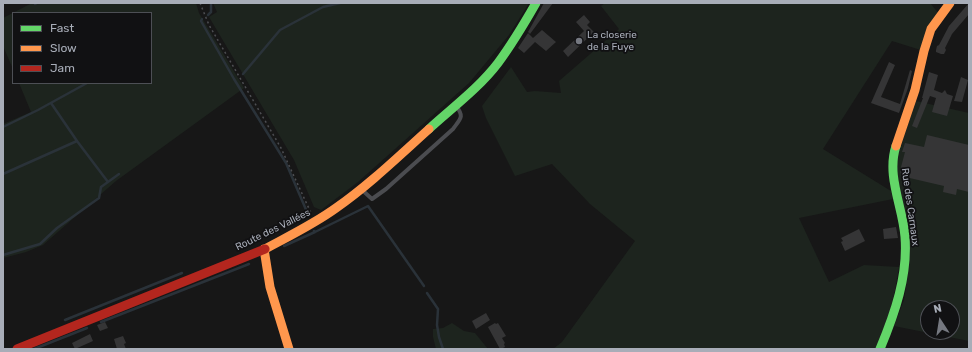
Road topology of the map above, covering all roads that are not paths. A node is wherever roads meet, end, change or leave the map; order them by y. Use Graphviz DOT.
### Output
graph roads {
  1 [pos="536,3"];
  2 [pos="950,3"];
  3 [pos="456,105"];
  4 [pos="360,189"];
  5 [pos="264,249"];
  6 [pos="17,349"];
  7 [pos="289,349"];
  8 [pos="880,349"];
  1 -- 3 [label="main road, Route des Vallées"];
  2 -- 8 [label="main road, Rue des Carnaux"];
  3 -- 4 [label="main road, Route des Vallées"];
  3 -- 4 [label="lane"];
  4 -- 5 [label="main road, Route des Vallées"];
  5 -- 6 [label="main road, Route des Vallées"];
  5 -- 7 [label="main road"];
}
